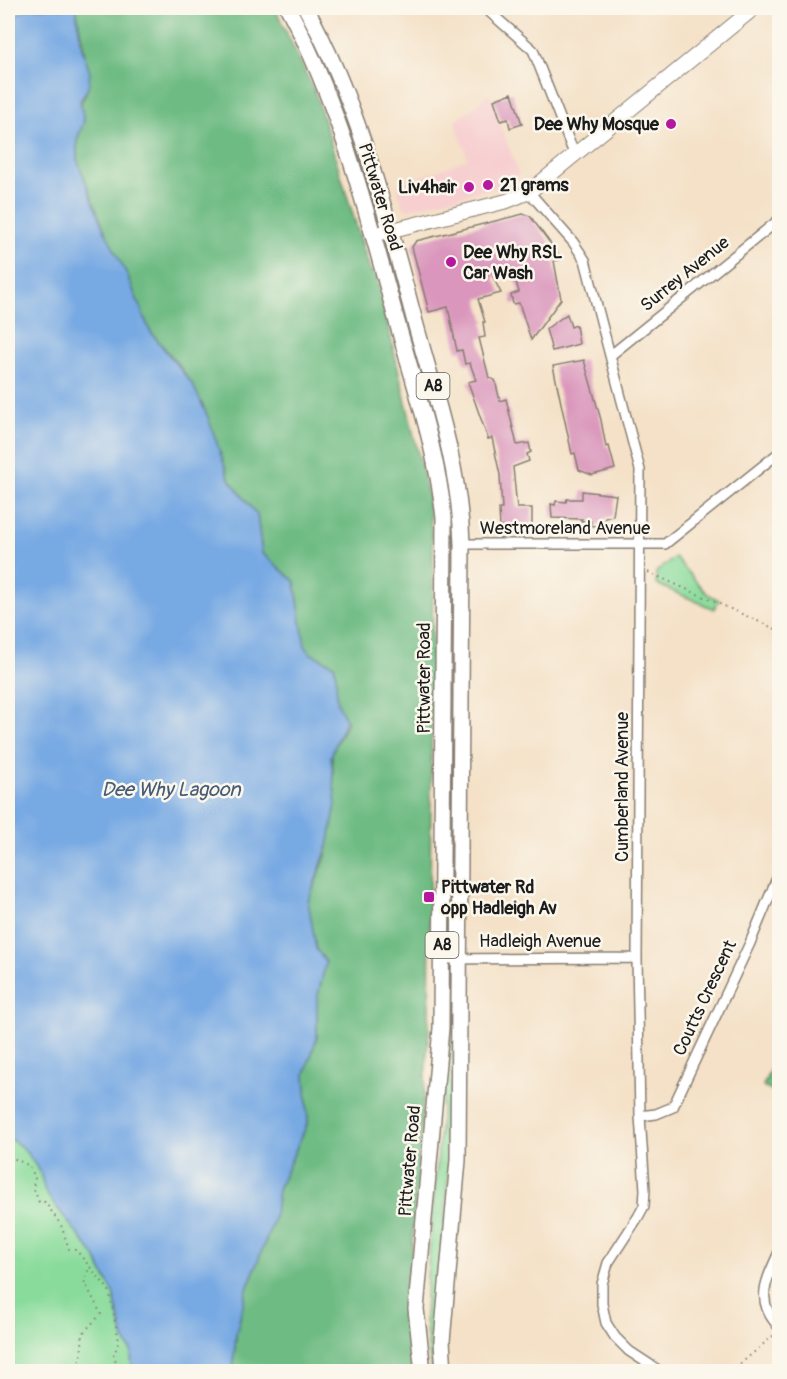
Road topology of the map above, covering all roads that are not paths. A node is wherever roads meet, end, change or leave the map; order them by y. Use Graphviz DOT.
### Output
graph roads {
  1 [pos="288,8"];
  2 [pos="306,8"];
  3 [pos="485,8"];
  4 [pos="754,8"];
  5 [pos="575,156"];
  6 [pos="529,192"];
  7 [pos="780,219"];
  8 [pos="391,231"];
  9 [pos="373,235"];
  10 [pos="611,355"];
  11 [pos="780,452"];
  12 [pos="462,544"];
  13 [pos="640,546"];
  14 [pos="780,871"];
  15 [pos="442,958"];
  16 [pos="459,958"];
  17 [pos="638,958"];
  18 [pos="640,1116"];
  19 [pos="780,1250"];
  20 [pos="779,1327"];
  21 [pos="423,1371"];
  22 [pos="444,1371"];
  23 [pos="661,1371"];
  1 -- 9 [label="highway, Pittwater Road / A8"];
  2 -- 8 [label="highway, Pittwater Road / A8"];
  3 -- 5 [label="street"];
  4 -- 5 [label="main road"];
  5 -- 6 [label="main road"];
  6 -- 8 [label="main road"];
  6 -- 10 [label="street, Cumberland Avenue"];
  7 -- 10 [label="street, Surrey Avenue"];
  8 -- 9 [label="main road"];
  8 -- 12 [label="highway, Pittwater Road / A8"];
  9 -- 15 [label="highway, Pittwater Road / A8"];
  10 -- 13 [label="street, Cumberland Avenue"];
  11 -- 13 [label="street, Westmoreland Avenue"];
  12 -- 13 [label="street, Westmoreland Avenue"];
  12 -- 16 [label="highway, Pittwater Road / A8"];
  13 -- 17 [label="street, Cumberland Avenue"];
  14 -- 18 [label="street, Coutts Crescent"];
  15 -- 16 [label="street, Hadleigh Avenue"];
  15 -- 21 [label="highway, Pittwater Road / A8"];
  16 -- 17 [label="street, Hadleigh Avenue"];
  16 -- 22 [label="highway, Pittwater Road / A8"];
  17 -- 18 [label="street, Cumberland Avenue"];
  18 -- 23 [label="street, Cumberland Avenue"];
  19 -- 20 [label="street"];
}
